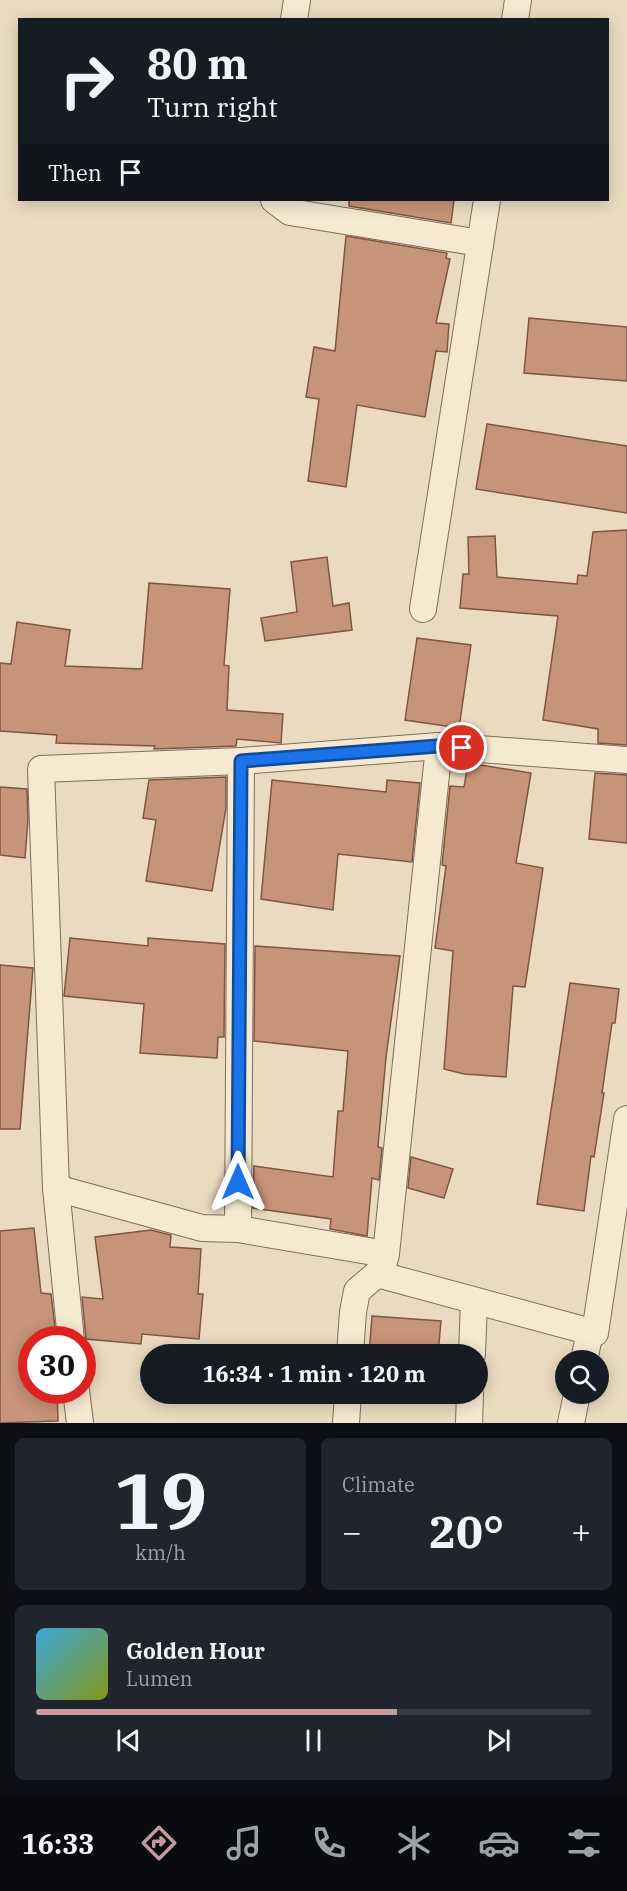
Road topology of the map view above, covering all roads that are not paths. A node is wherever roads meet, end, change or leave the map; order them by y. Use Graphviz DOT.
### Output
graph roads {
  1 [pos="297,0"];
  2 [pos="518,0"];
  3 [pos="294,18"];
  4 [pos="515,18"];
  5 [pos="275,201"];
  6 [pos="487,201"];
  7 [pos="480,243"];
  8 [pos="423,609"];
  9 [pos="438,746"];
  10 [pos="627,760"];
  11 [pos="241,761"];
  12 [pos="627,1119"];
  13 [pos="56,1188"];
  14 [pos="238,1229"];
  15 [pos="381,1264"];
  16 [pos="474,1301"];
  17 [pos="70,1326"];
  18 [pos="590,1332"];
  19 [pos="351,1344"];
  20 [pos="472,1344"];
  21 [pos="586,1350"];
  22 [pos="78,1404"];
  23 [pos="347,1404"];
  24 [pos="470,1404"];
  25 [pos="575,1404"];
  26 [pos="80,1423"];
  27 [pos="345,1423"];
  28 [pos="469,1423"];
  29 [pos="571,1423"];
  1 -- 3 [label="street"];
  2 -- 4 [label="street"];
  5 -- 7 [label="street"];
  6 -- 7 [label="street"];
  7 -- 8 [label="street"];
  9 -- 10 [label="street"];
  9 -- 11 [label="street"];
  9 -- 15 [label="street"];
  11 -- 13 [label="street"];
  11 -- 14 [label="street"];
  12 -- 18 [label="street"];
  13 -- 14 [label="street"];
  13 -- 17 [label="street"];
  14 -- 15 [label="street"];
  15 -- 16 [label="street"];
  15 -- 19 [label="street"];
  16 -- 18 [label="street"];
  16 -- 20 [label="street"];
  18 -- 21 [label="street"];
  22 -- 26 [label="street"];
  23 -- 27 [label="street"];
  24 -- 28 [label="street"];
  25 -- 29 [label="street"];
}
